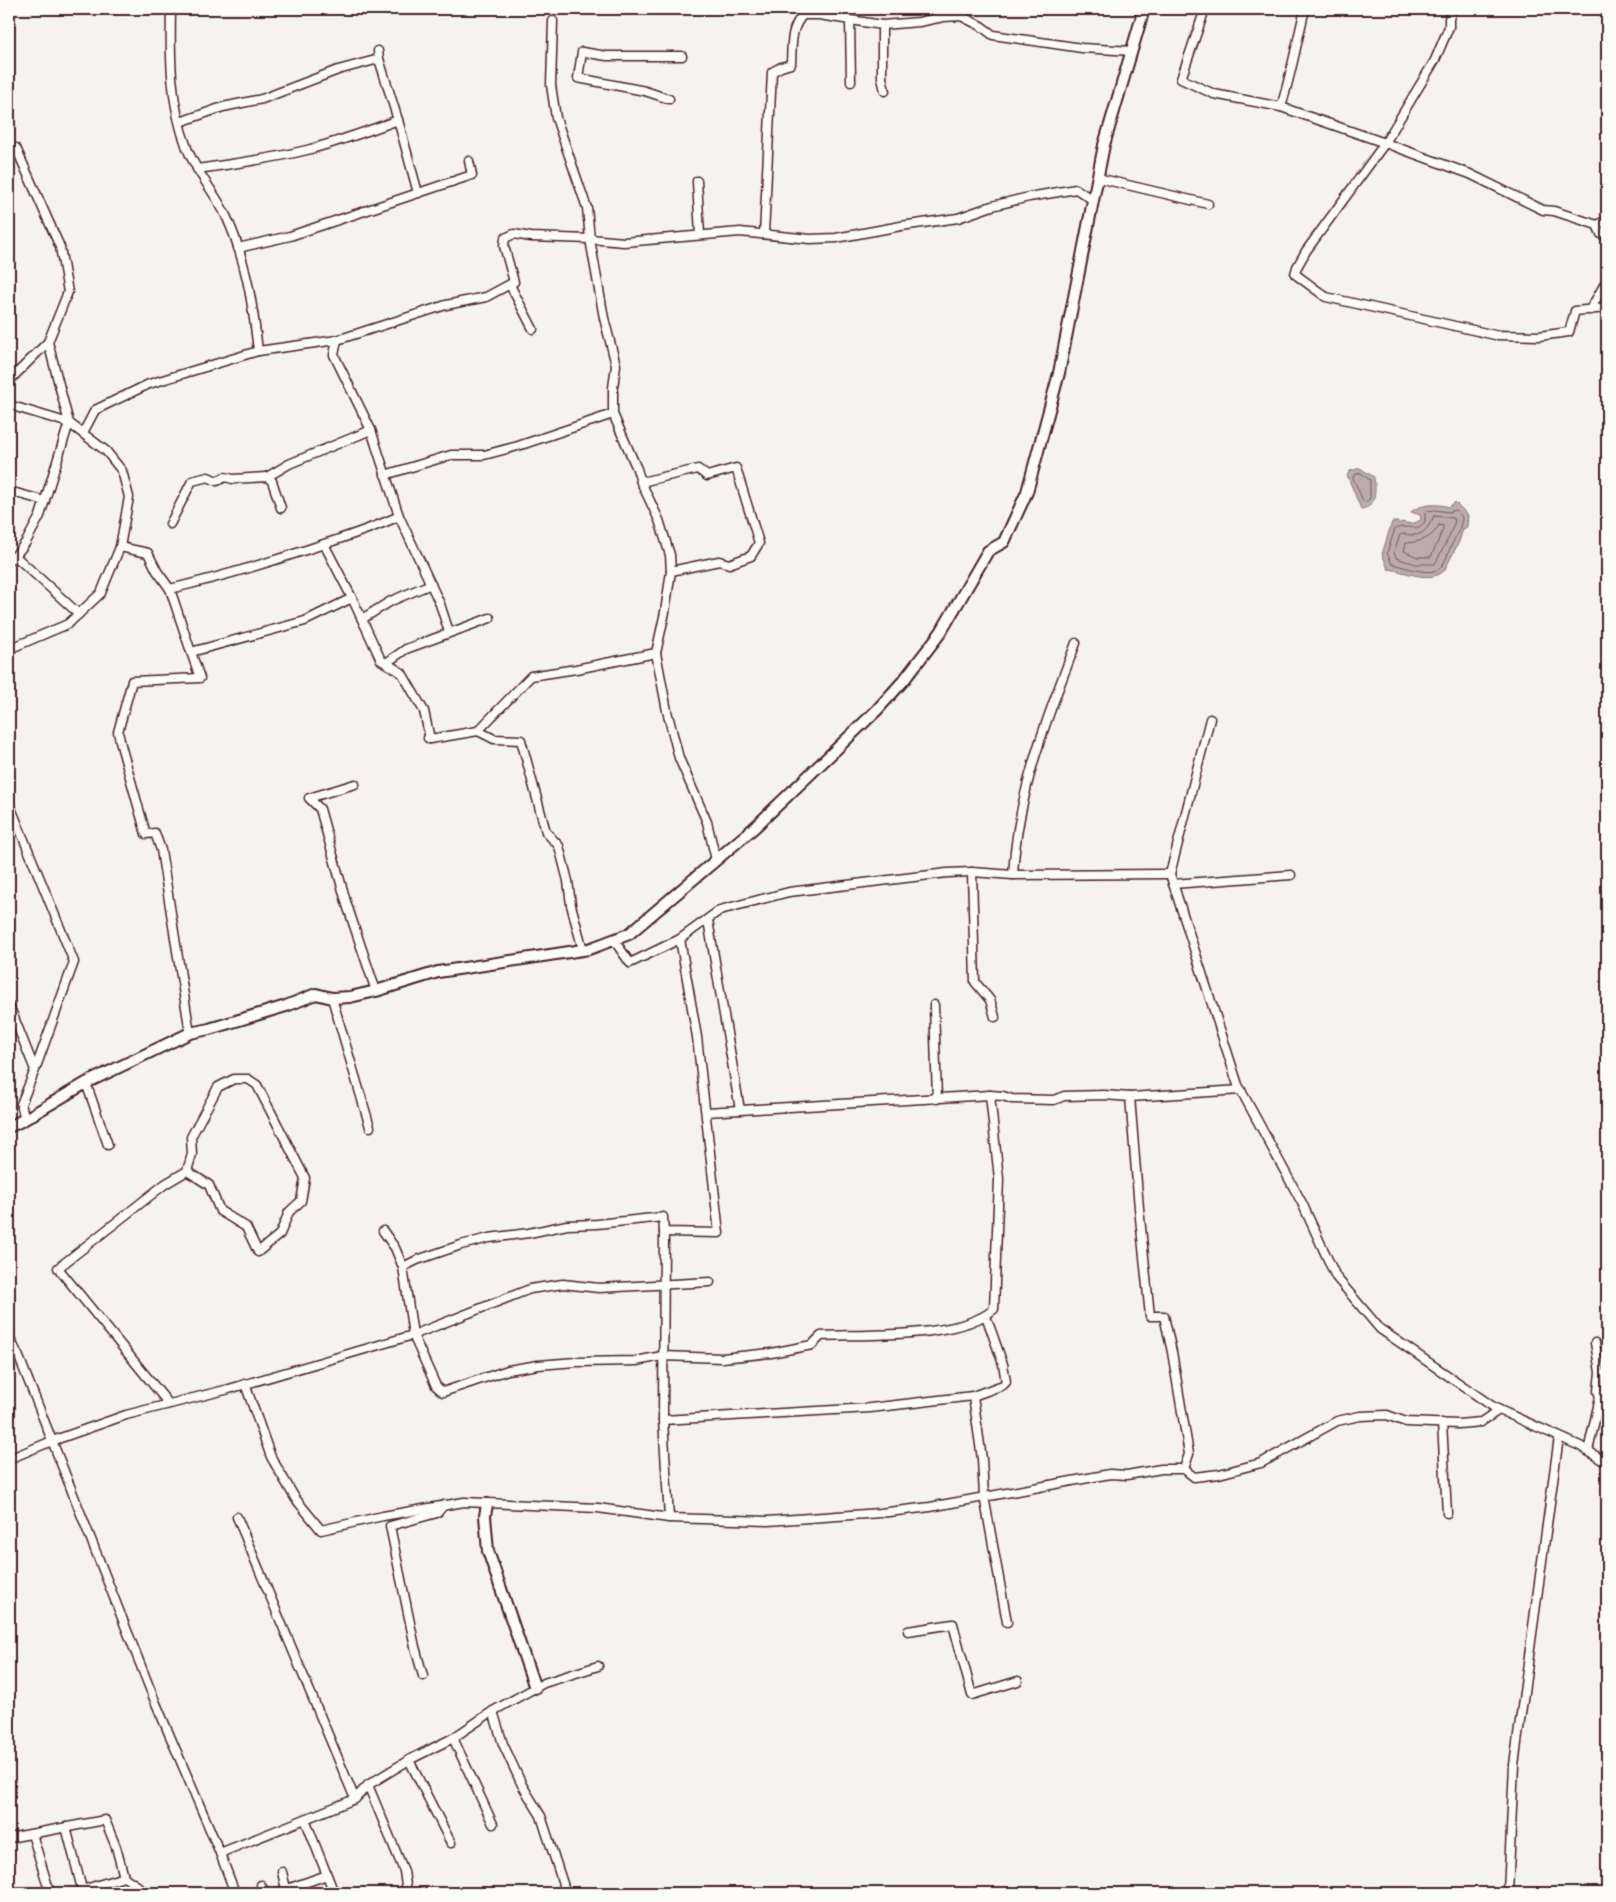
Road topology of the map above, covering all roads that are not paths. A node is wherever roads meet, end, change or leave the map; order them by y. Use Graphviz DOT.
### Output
graph roads {
  1 [pos="171,9"];
  2 [pos="1144,9"];
  3 [pos="1205,9"];
  4 [pos="1305,9"];
  5 [pos="1452,9"];
  6 [pos="850,20"];
  7 [pos="554,21"];
  8 [pos="882,25"];
  9 [pos="1132,51"];
  10 [pos="682,56"];
  11 [pos="851,82"];
  12 [pos="885,91"];
  13 [pos="669,99"];
  14 [pos="1281,106"];
  15 [pos="398,120"];
  16 [pos="180,122"];
  17 [pos="1385,143"];
  18 [pos="16,148"];
  19 [pos="469,161"];
  20 [pos="197,169"];
  21 [pos="1098,178"];
  22 [pos="696,181"];
  23 [pos="418,193"];
  24 [pos="1093,200"];
  25 [pos="1208,204"];
  26 [pos="1607,221"];
  27 [pos="1597,226"];
  28 [pos="764,234"];
  29 [pos="700,235"];
  30 [pos="1607,237"];
  31 [pos="590,239"];
  32 [pos="238,248"];
  33 [pos="1607,280"];
  34 [pos="510,285"];
  35 [pos="1607,308"];
  36 [pos="1590,310"];
  37 [pos="533,329"];
  38 [pos="337,340"];
  39 [pos="48,342"];
  40 [pos="258,351"];
  41 [pos="9,381"];
  42 [pos="9,405"];
  43 [pos="614,414"];
  44 [pos="69,423"];
  45 [pos="371,430"];
  46 [pos="82,433"];
  47 [pos="385,475"];
  48 [pos="266,477"];
  49 [pos="641,482"];
  50 [pos="9,491"];
  51 [pos="44,501"];
  52 [pos="281,508"];
  53 [pos="399,516"];
  54 [pos="170,524"];
  55 [pos="324,544"];
  56 [pos="120,547"];
  57 [pos="12,558"];
  58 [pos="671,572"];
  59 [pos="431,584"];
  60 [pos="170,589"];
  61 [pos="352,598"];
  62 [pos="79,614"];
  63 [pos="490,618"];
  64 [pos="362,619"];
  65 [pos="449,632"];
  66 [pos="1076,643"];
  67 [pos="9,649"];
  68 [pos="191,652"];
  69 [pos="656,653"];
  70 [pos="386,663"];
  71 [pos="1210,719"];
  72 [pos="478,732"];
  73 [pos="355,784"];
  74 [pos="9,803"];
  75 [pos="716,860"];
  76 [pos="972,872"];
  77 [pos="1170,874"];
  78 [pos="1013,875"];
  79 [pos="1292,875"];
  80 [pos="1173,884"];
  81 [pos="708,920"];
  82 [pos="680,939"];
  83 [pos="614,940"];
  84 [pos="583,950"];
  85 [pos="376,991"];
  86 [pos="332,998"];
  87 [pos="9,1005"];
  88 [pos="934,1005"];
  89 [pos="995,1018"];
  90 [pos="190,1033"];
  91 [pos="35,1070"];
  92 [pos="86,1083"];
  93 [pos="1241,1090"];
  94 [pos="990,1095"];
  95 [pos="1130,1097"];
  96 [pos="937,1099"];
  97 [pos="740,1110"];
  98 [pos="706,1112"];
  99 [pos="25,1119"];
  100 [pos="9,1126"];
  101 [pos="370,1128"];
  102 [pos="108,1145"];
  103 [pos="187,1171"];
  104 [pos="382,1231"];
  105 [pos="664,1232"];
  106 [pos="403,1267"];
  107 [pos="710,1282"];
  108 [pos="663,1283"];
  109 [pos="986,1316"];
  110 [pos="413,1335"];
  111 [pos="9,1336"];
  112 [pos="1595,1343"];
  113 [pos="662,1356"];
  114 [pos="245,1384"];
  115 [pos="973,1396"];
  116 [pos="169,1404"];
  117 [pos="1499,1410"];
  118 [pos="663,1420"];
  119 [pos="1442,1424"];
  120 [pos="1559,1437"];
  121 [pos="52,1441"];
  122 [pos="1588,1451"];
  123 [pos="9,1459"];
  124 [pos="1607,1463"];
  125 [pos="1184,1469"];
  126 [pos="984,1496"];
  127 [pos="487,1504"];
  128 [pos="444,1505"];
  129 [pos="1447,1513"];
  130 [pos="237,1517"];
  131 [pos="669,1518"];
  132 [pos="1007,1622"];
  133 [pos="908,1630"];
  134 [pos="598,1666"];
  135 [pos="423,1676"];
  136 [pos="1018,1681"];
  137 [pos="535,1688"];
  138 [pos="493,1711"];
  139 [pos="453,1738"];
  140 [pos="409,1760"];
  141 [pos="368,1785"];
  142 [pos="355,1799"];
  143 [pos="305,1819"];
  144 [pos="493,1824"];
  145 [pos="66,1827"];
  146 [pos="32,1834"];
  147 [pos="9,1838"];
  148 [pos="451,1843"];
  149 [pos="220,1853"];
  150 [pos="282,1872"];
  151 [pos="327,1874"];
  152 [pos="124,1877"];
  153 [pos="260,1885"];
  154 [pos="286,1891"];
  155 [pos="82,1892"];
  156 [pos="50,1893"];
  157 [pos="143,1893"];
  158 [pos="235,1893"];
  159 [pos="265,1893"];
  160 [pos="276,1893"];
  161 [pos="334,1893"];
  162 [pos="407,1893"];
  163 [pos="566,1893"];
  164 [pos="1508,1893"];
  1 -- 16 [label="street"];
  2 -- 9 [label="street"];
  3 -- 14 [label="street"];
  4 -- 14 [label="street"];
  5 -- 17 [label="street"];
  6 -- 8 [label="street"];
  6 -- 11 [label="street"];
  6 -- 28 [label="street"];
  7 -- 31 [label="street"];
  8 -- 9 [label="street"];
  8 -- 12 [label="street"];
  9 -- 21 [label="street"];
  10 -- 13 [label="street"];
  14 -- 17 [label="street"];
  15 -- 16 [label="street"];
  15 -- 20 [label="street"];
  15 -- 23 [label="street"];
  16 -- 20 [label="street"];
  17 -- 27 [label="street"];
  17 -- 36 [label="street"];
  18 -- 39 [label="street"];
  19 -- 23 [label="street"];
  20 -- 32 [label="street"];
  21 -- 24 [label="street"];
  21 -- 25 [label="street"];
  22 -- 29 [label="street"];
  23 -- 32 [label="street"];
  24 -- 28 [label="street"];
  24 -- 75 [label="street"];
  26 -- 27 [label="street"];
  27 -- 30 [label="street"];
  28 -- 29 [label="street"];
  29 -- 31 [label="street"];
  31 -- 34 [label="street"];
  31 -- 43 [label="street"];
  32 -- 40 [label="street"];
  33 -- 36 [label="street"];
  34 -- 37 [label="street"];
  34 -- 38 [label="street"];
  35 -- 36 [label="street"];
  38 -- 40 [label="street"];
  38 -- 45 [label="street"];
  39 -- 41 [label="street"];
  39 -- 44 [label="street"];
  40 -- 46 [label="street"];
  42 -- 44 [label="street"];
  43 -- 47 [label="street"];
  43 -- 49 [label="street"];
  44 -- 46 [label="street"];
  44 -- 51 [label="street"];
  45 -- 47 [label="street"];
  45 -- 48 [label="street"];
  46 -- 56 [label="street"];
  47 -- 53 [label="street"];
  48 -- 52 [label="street"];
  48 -- 54 [label="street"];
  49 -- 58 [label="street"];
  49 -- 58 [label="street"];
  50 -- 51 [label="street"];
  51 -- 57 [label="street"];
  53 -- 55 [label="street"];
  53 -- 59 [label="street"];
  55 -- 60 [label="street"];
  55 -- 61 [label="street"];
  56 -- 60 [label="street"];
  56 -- 62 [label="street"];
  57 -- 62 [label="street"];
  58 -- 69 [label="street"];
  59 -- 64 [label="street"];
  59 -- 65 [label="street"];
  60 -- 68 [label="street"];
  61 -- 64 [label="street"];
  61 -- 68 [label="street"];
  62 -- 67 [label="street"];
  63 -- 65 [label="street"];
  64 -- 70 [label="street"];
  65 -- 70 [label="street"];
  66 -- 78 [label="street"];
  68 -- 90 [label="street"];
  69 -- 72 [label="street"];
  69 -- 75 [label="street"];
  70 -- 72 [label="street"];
  71 -- 77 [label="street"];
  72 -- 84 [label="street"];
  73 -- 85 [label="street"];
  74 -- 91 [label="street"];
  75 -- 83 [label="street"];
  76 -- 78 [label="street"];
  76 -- 81 [label="street"];
  76 -- 89 [label="street"];
  77 -- 78 [label="street"];
  77 -- 80 [label="street"];
  79 -- 80 [label="street"];
  80 -- 93 [label="street"];
  81 -- 82 [label="street"];
  81 -- 97 [label="street"];
  82 -- 83 [label="street"];
  82 -- 98 [label="street"];
  83 -- 84 [label="street"];
  84 -- 85 [label="street"];
  85 -- 86 [label="street"];
  86 -- 90 [label="street"];
  86 -- 101 [label="street"];
  87 -- 91 [label="street"];
  88 -- 96 [label="street"];
  90 -- 92 [label="street"];
  91 -- 99 [label="street"];
  92 -- 99 [label="street"];
  92 -- 102 [label="street"];
  93 -- 95 [label="street"];
  93 -- 117 [label="street"];
  94 -- 95 [label="street"];
  94 -- 96 [label="street"];
  94 -- 109 [label="street"];
  95 -- 125 [label="street"];
  96 -- 97 [label="street"];
  97 -- 98 [label="street"];
  98 -- 105 [label="street"];
  99 -- 100 [label="street"];
  103 -- 103 [label="street"];
  103 -- 116 [label="street"];
  104 -- 106 [label="street"];
  105 -- 106 [label="street"];
  105 -- 108 [label="street"];
  106 -- 110 [label="street"];
  107 -- 108 [label="street"];
  108 -- 110 [label="street"];
  108 -- 113 [label="street"];
  109 -- 113 [label="street"];
  109 -- 115 [label="street"];
  110 -- 113 [label="street"];
  110 -- 114 [label="street"];
  111 -- 121 [label="street"];
  112 -- 122 [label="street"];
  113 -- 118 [label="street"];
  114 -- 116 [label="street"];
  114 -- 128 [label="street"];
  115 -- 118 [label="street"];
  115 -- 126 [label="street"];
  116 -- 121 [label="street"];
  117 -- 119 [label="street"];
  117 -- 120 [label="street"];
  118 -- 131 [label="street"];
  119 -- 125 [label="street"];
  119 -- 129 [label="street"];
  120 -- 122 [label="street"];
  120 -- 164 [label="street"];
  121 -- 123 [label="street"];
  121 -- 149 [label="street"];
  122 -- 124 [label="street"];
  125 -- 126 [label="street"];
  126 -- 131 [label="street"];
  126 -- 132 [label="street"];
  127 -- 128 [label="street"];
  127 -- 131 [label="street"];
  127 -- 137 [label="street"];
  128 -- 135 [label="street"];
  130 -- 142 [label="street"];
  133 -- 136 [label="street"];
  134 -- 137 [label="street"];
  137 -- 138 [label="street"];
  138 -- 139 [label="street"];
  138 -- 163 [label="street"];
  139 -- 140 [label="street"];
  139 -- 144 [label="street"];
  140 -- 141 [label="street"];
  140 -- 148 [label="street"];
  141 -- 142 [label="street"];
  141 -- 162 [label="street"];
  142 -- 143 [label="street"];
  143 -- 149 [label="street"];
  143 -- 151 [label="street"];
  145 -- 146 [label="street"];
  145 -- 152 [label="street"];
  145 -- 155 [label="street"];
  146 -- 147 [label="street"];
  146 -- 156 [label="street"];
  149 -- 158 [label="street"];
  150 -- 154 [label="street"];
  151 -- 154 [label="street"];
  151 -- 161 [label="street"];
  152 -- 155 [label="street"];
  152 -- 157 [label="street"];
  153 -- 159 [label="street"];
  154 -- 160 [label="street"];
}
